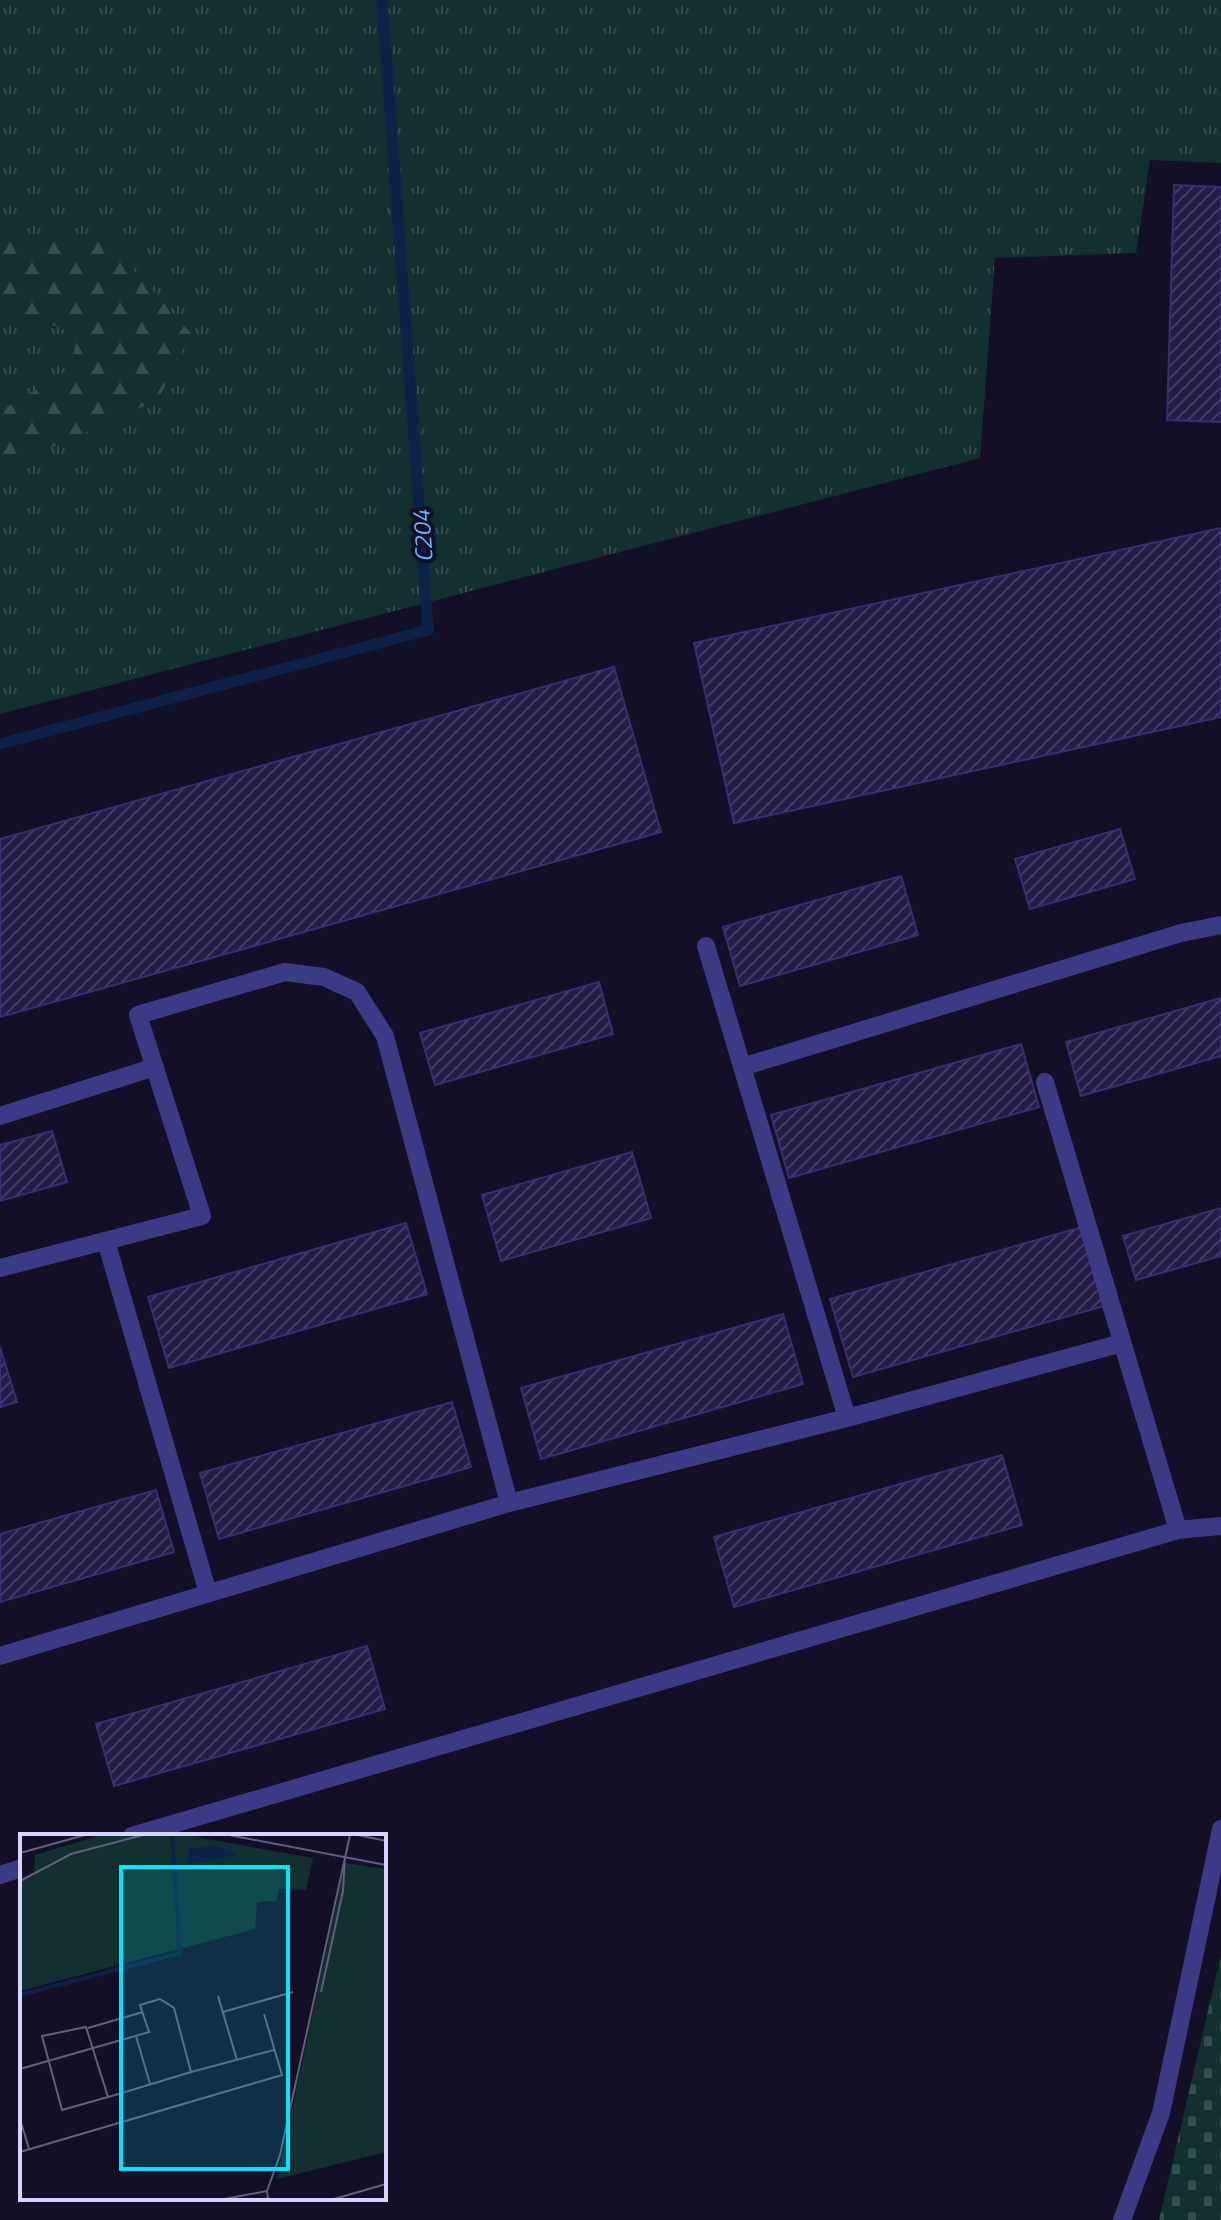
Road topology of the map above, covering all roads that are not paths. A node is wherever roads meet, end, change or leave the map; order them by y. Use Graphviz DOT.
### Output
graph roads {
  1 [pos="1221,925"];
  2 [pos="706,946"];
  3 [pos="155,1067"];
  4 [pos="742,1067"];
  5 [pos="1045,1082"];
  6 [pos="0,1116"];
  7 [pos="106,1241"];
  8 [pos="0,1268"];
  9 [pos="1122,1343"];
  10 [pos="847,1418"];
  11 [pos="509,1503"];
  12 [pos="1221,1526"];
  13 [pos="1178,1530"];
  14 [pos="208,1593"];
  15 [pos="0,1656"];
  16 [pos="1221,1829"];
  17 [pos="139,1834"];
  18 [pos="20,1869"];
  19 [pos="0,1875"];
  20 [pos="1122,2220"];
  1 -- 4 [label="lane"];
  2 -- 4 [label="lane"];
  3 -- 6 [label="lane"];
  3 -- 7 [label="lane"];
  3 -- 11 [label="lane"];
  4 -- 10 [label="lane"];
  5 -- 9 [label="lane"];
  7 -- 8 [label="lane"];
  7 -- 14 [label="lane"];
  9 -- 10 [label="lane"];
  9 -- 13 [label="lane"];
  10 -- 11 [label="lane"];
  11 -- 14 [label="lane"];
  12 -- 13 [label="lane"];
  13 -- 17 [label="lane"];
  14 -- 15 [label="lane"];
  16 -- 20 [label="lane"];
  18 -- 19 [label="lane"];
}
